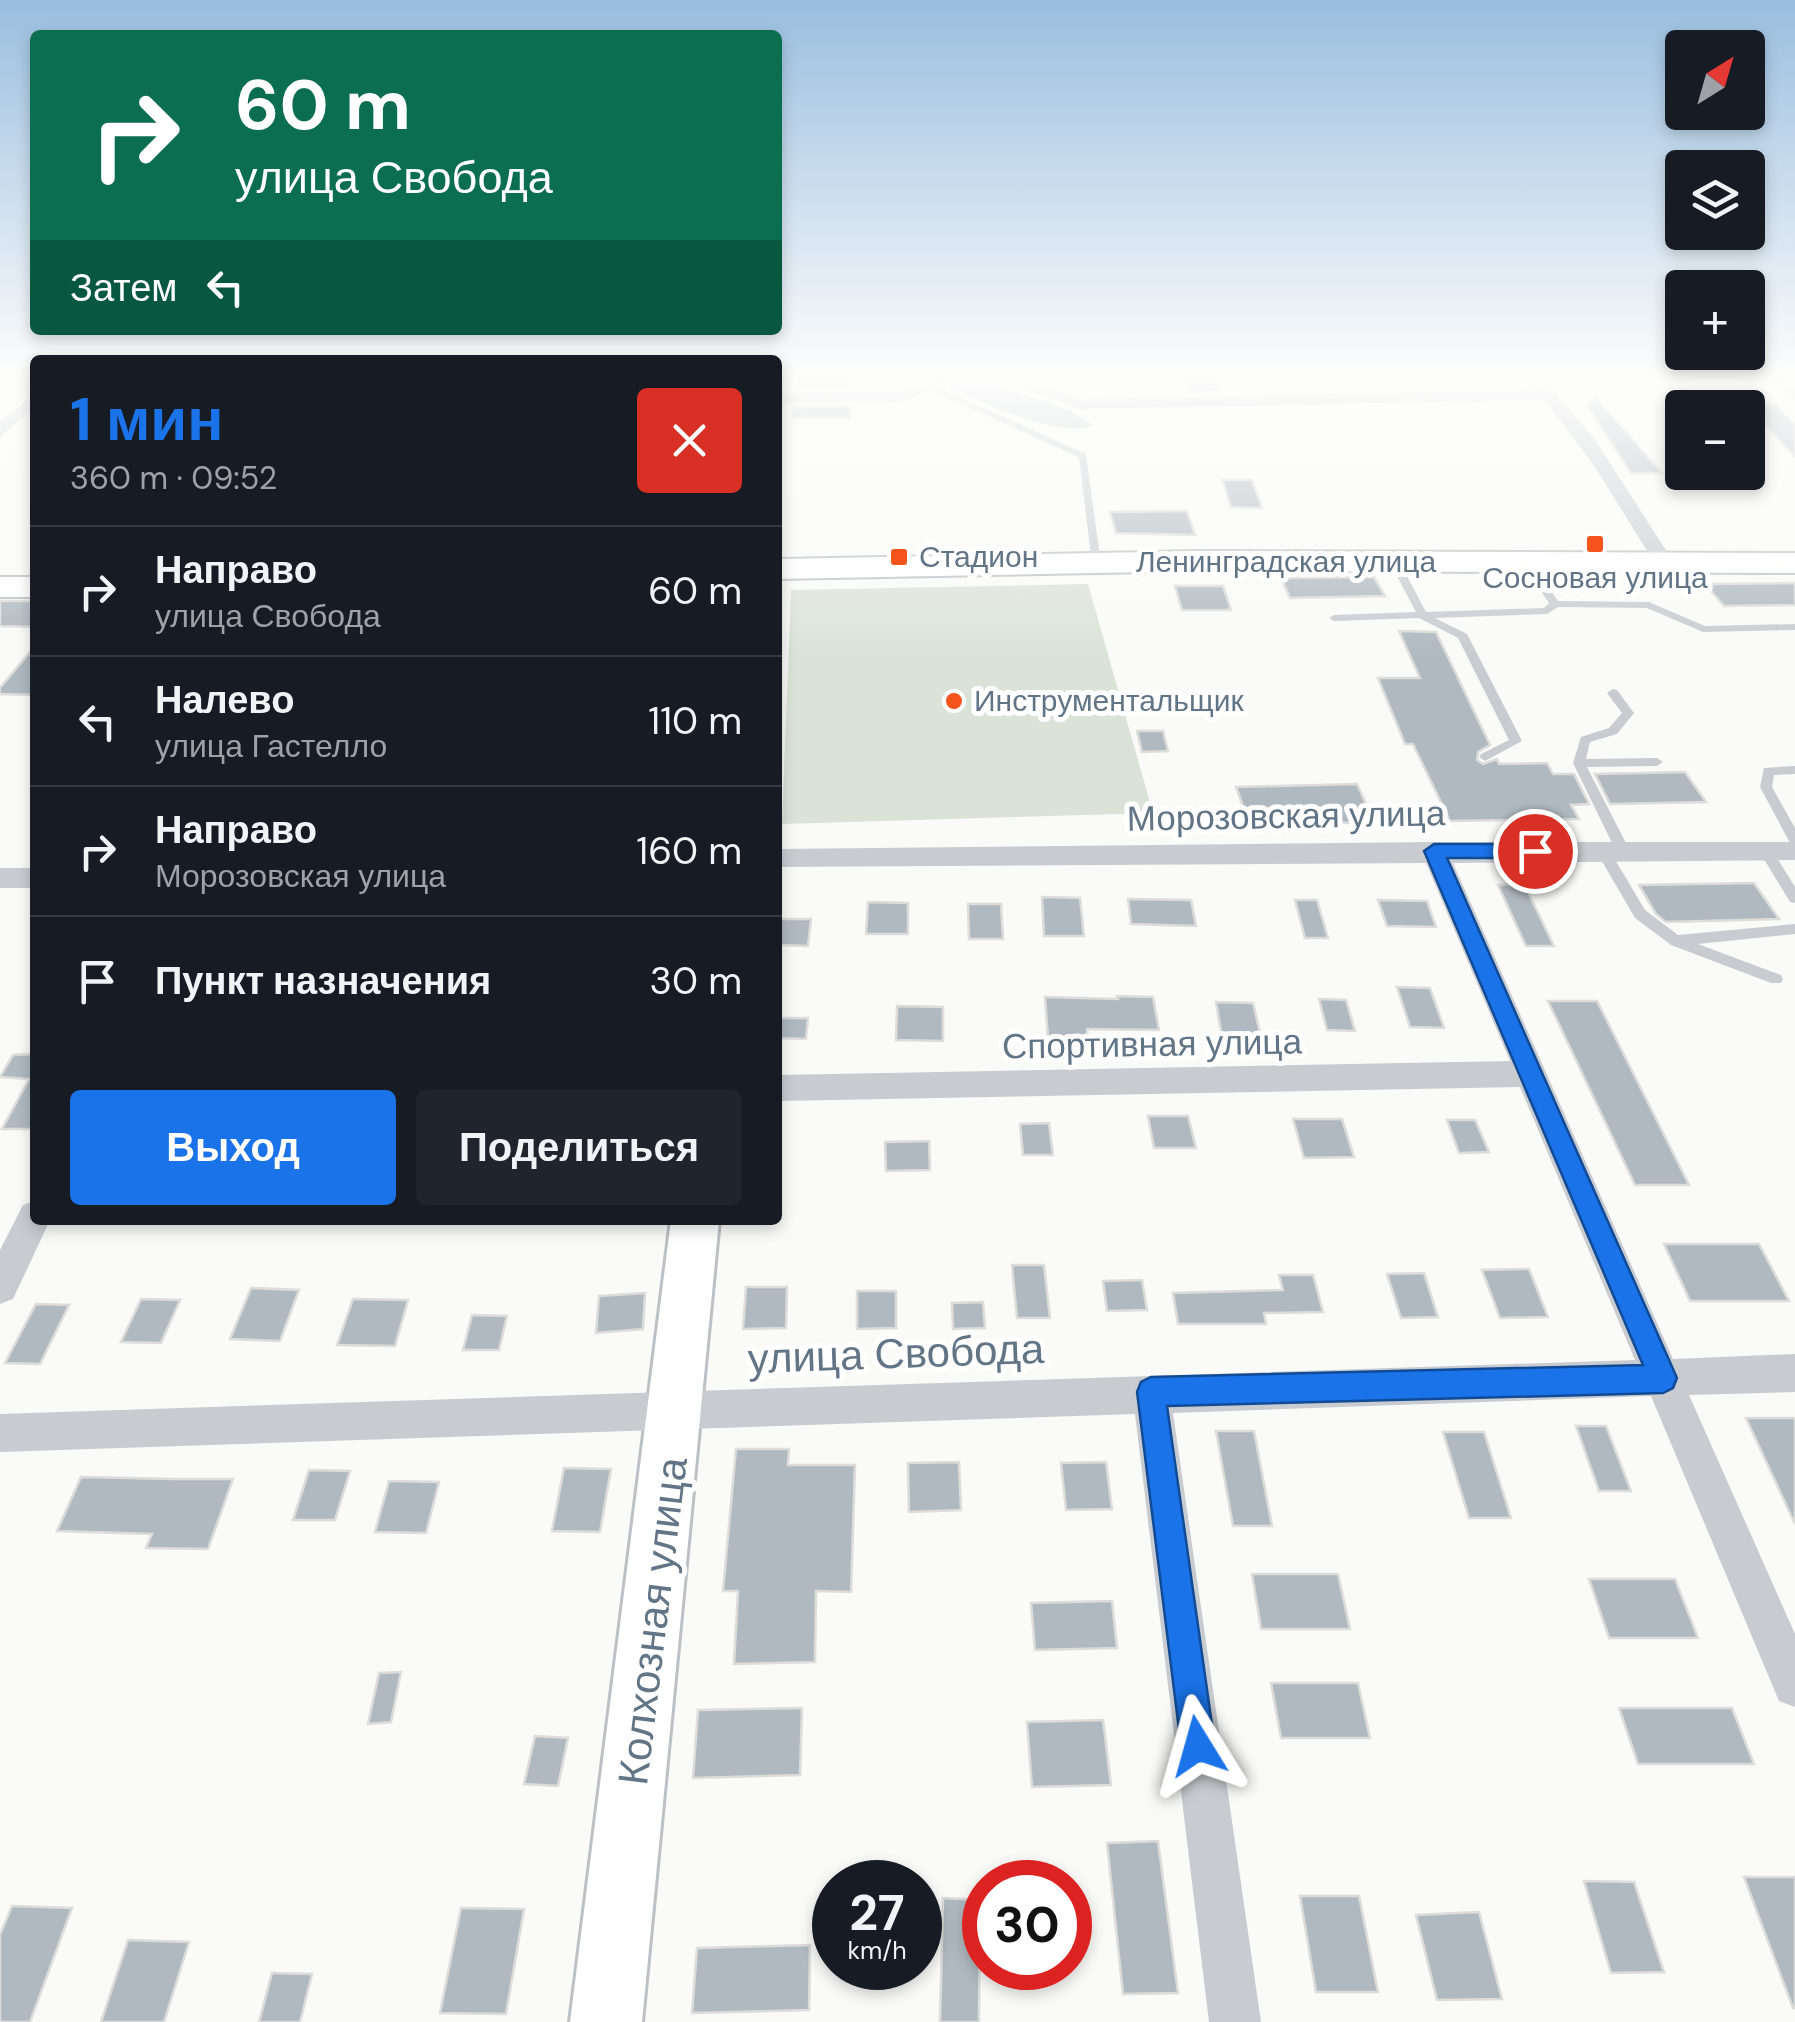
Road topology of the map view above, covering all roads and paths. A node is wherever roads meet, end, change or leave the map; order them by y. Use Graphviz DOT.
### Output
graph roads {
  1 [pos="1085,468"];
  2 [pos="1606,468"];
  3 [pos="1394,561"];
  4 [pos="1525,561"];
  5 [pos="1663,561"];
  6 [pos="1097,563"];
  7 [pos="1794,564"];
  8 [pos="782,568"];
  9 [pos="30,587"];
  10 [pos="0,588"];
  11 [pos="1555,604"];
  12 [pos="1423,616"];
  13 [pos="1334,618"];
  14 [pos="1795,626"];
  15 [pos="1613,693"];
  16 [pos="1484,757"];
  17 [pos="1657,762"];
  18 [pos="1579,763"];
  19 [pos="1795,770"];
  20 [pos="1795,840"];
  21 [pos="1434,851"];
  22 [pos="1613,851"];
  23 [pos="1766,851"];
  24 [pos="1795,851"];
  25 [pos="782,858"];
  26 [pos="0,878"];
  27 [pos="30,878"];
  28 [pos="1795,898"];
  29 [pos="1795,929"];
  30 [pos="1676,940"];
  31 [pos="1776,979"];
  32 [pos="1527,1074"];
  33 [pos="782,1088"];
  34 [pos="31,1225"];
  35 [pos="695,1225"];
  36 [pos="0,1287"];
  37 [pos="1795,1374"];
  38 [pos="1663,1378"];
  39 [pos="1151,1392"];
  40 [pos="677,1408"];
  41 [pos="0,1433"];
  42 [pos="1795,1685"];
  43 [pos="606,2022"];
  44 [pos="1235,2022"];
  1 -- 6 [label="lane"];
  2 -- 5 [label="street"];
  3 -- 4 [label="main road, Ленинградская улица"];
  3 -- 6 [label="main road, Ленинградская улица"];
  3 -- 12 [label="lane"];
  4 -- 5 [label="main road, Ленинградская улица"];
  4 -- 11 [label="lane"];
  5 -- 7 [label="main road, Ленинградская улица"];
  6 -- 8 [label="main road, Ленинградская улица"];
  9 -- 10 [label="main road"];
  11 -- 12 [label="lane"];
  11 -- 14 [label="lane"];
  12 -- 13 [label="lane"];
  12 -- 16 [label="lane"];
  15 -- 18 [label="lane"];
  17 -- 18 [label="lane"];
  18 -- 22 [label="lane"];
  19 -- 20 [label="lane"];
  21 -- 22 [label="street, Морозовская улица"];
  21 -- 25 [label="street, Морозовская улица"];
  21 -- 32 [label="street"];
  22 -- 23 [label="street, Морозовская улица"];
  22 -- 30 [label="lane"];
  23 -- 24 [label="street, Морозовская улица"];
  23 -- 28 [label="lane"];
  26 -- 27 [label="street"];
  29 -- 30 [label="lane"];
  30 -- 31 [label="lane"];
  32 -- 33 [label="street, Спортивная улица"];
  32 -- 38 [label="street"];
  34 -- 36 [label="street"];
  35 -- 40 [label="main road, Колхозная улица"];
  37 -- 38 [label="street, улица Свобода"];
  38 -- 39 [label="street, улица Свобода"];
  38 -- 42 [label="street"];
  39 -- 40 [label="street, улица Свобода"];
  39 -- 44 [label="street"];
  40 -- 41 [label="street, улица Свобода"];
  40 -- 43 [label="main road, Колхозная улица"];
}
